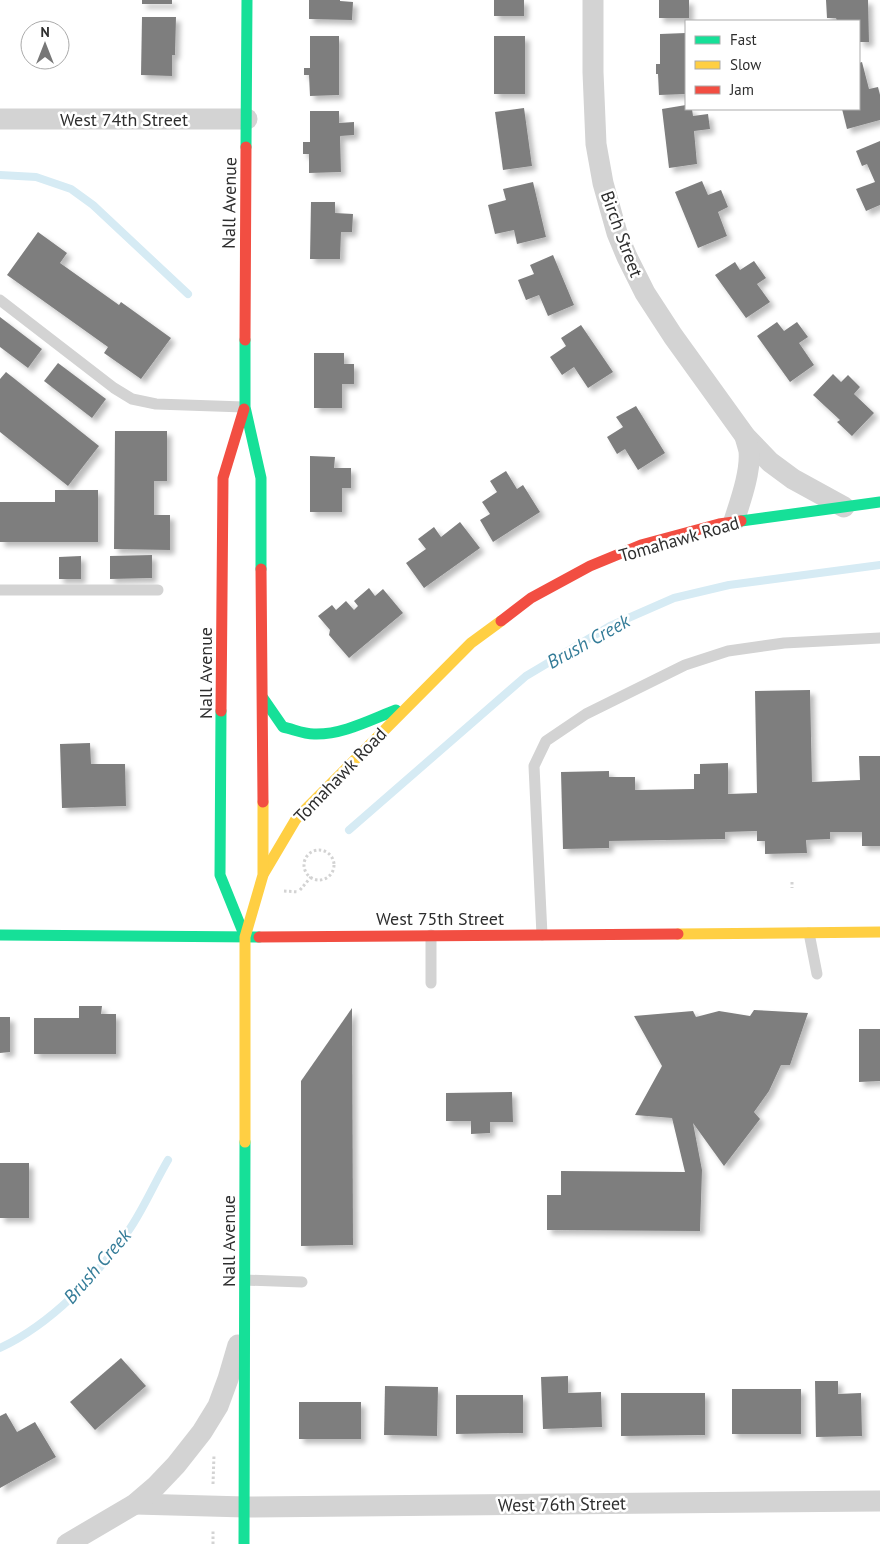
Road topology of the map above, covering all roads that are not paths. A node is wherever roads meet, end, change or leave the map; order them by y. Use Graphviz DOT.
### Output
graph roads {
  1 [pos="247,0"];
  2 [pos="593,0"];
  3 [pos="0,118"];
  4 [pos="248,118"];
  5 [pos="0,300"];
  6 [pos="245,407"];
  7 [pos="745,436"];
  8 [pos="880,502"];
  9 [pos="844,507"];
  10 [pos="734,521"];
  11 [pos="0,590"];
  12 [pos="158,590"];
  13 [pos="880,638"];
  14 [pos="263,698"];
  15 [pos="407,706"];
  16 [pos="263,874"];
  17 [pos="809,932"];
  18 [pos="880,932"];
  19 [pos="0,935"];
  20 [pos="542,935"];
  21 [pos="431,936"];
  22 [pos="246,937"];
  23 [pos="817,974"];
  24 [pos="431,984"];
  25 [pos="245,1280"];
  26 [pos="302,1282"];
  27 [pos="245,1320"];
  28 [pos="880,1501"];
  29 [pos="135,1504"];
  30 [pos="244,1507"];
  31 [pos="67,1544"];
  32 [pos="244,1544"];
  1 -- 4 [label="main road, Nall Avenue"];
  2 -- 7 [label="street, Birch Street"];
  3 -- 4 [label="street, West 74th Street"];
  4 -- 6 [label="main road, Nall Avenue"];
  5 -- 6 [label="lane"];
  6 -- 14 [label="main road, Nall Avenue"];
  6 -- 22 [label="main road, Nall Avenue"];
  7 -- 9 [label="street, Birch Street"];
  7 -- 10 [label="street, Birch Street"];
  8 -- 9 [label="main road, Tomahawk Road"];
  9 -- 10 [label="main road, Tomahawk Road"];
  10 -- 15 [label="main road, Tomahawk Road"];
  11 -- 12 [label="lane"];
  13 -- 20 [label="lane"];
  14 -- 15 [label="main road, Tomahawk Road"];
  14 -- 16 [label="main road, Nall Avenue"];
  15 -- 16 [label="main road, Tomahawk Road"];
  16 -- 22 [label="main road, Nall Avenue"];
  17 -- 18 [label="main road, West 75th Street"];
  17 -- 20 [label="main road, West 75th Street"];
  17 -- 23 [label="lane"];
  19 -- 22 [label="main road, West 75th Street"];
  20 -- 21 [label="main road, West 75th Street"];
  21 -- 22 [label="main road, West 75th Street"];
  21 -- 24 [label="lane"];
  22 -- 25 [label="main road, Nall Avenue"];
  25 -- 26 [label="lane"];
  25 -- 27 [label="main road, Nall Avenue"];
  27 -- 29 [label="street"];
  27 -- 30 [label="main road, Nall Avenue"];
  28 -- 30 [label="street, West 76th Street"];
  29 -- 30 [label="street"];
  29 -- 31 [label="street"];
  30 -- 32 [label="main road, Nall Avenue"];
}
